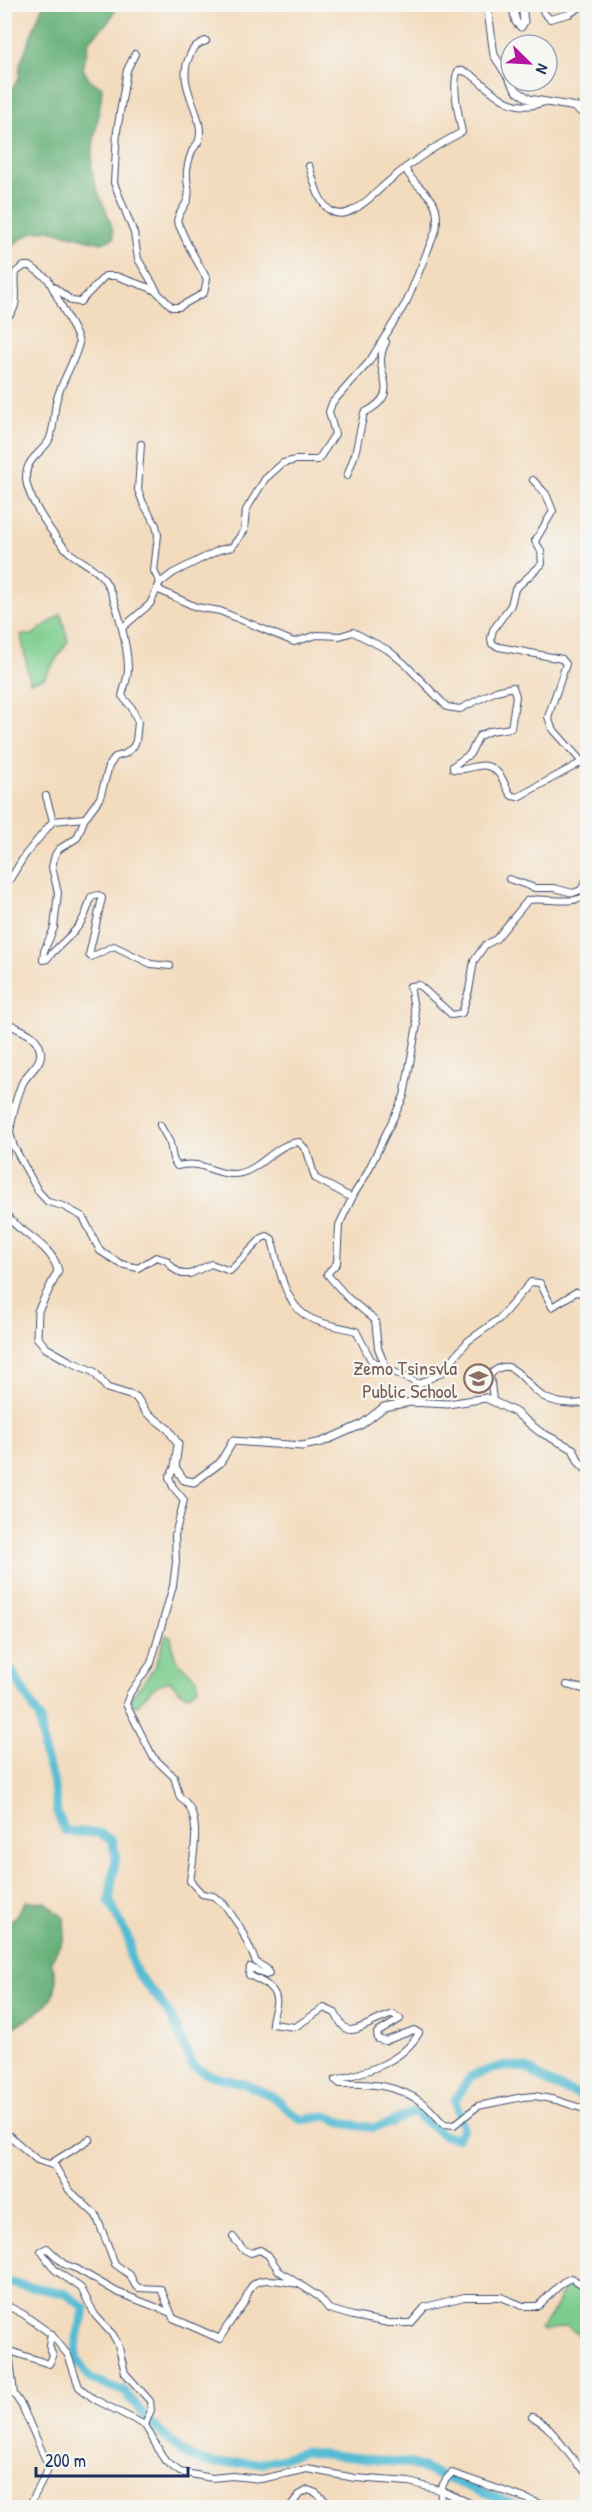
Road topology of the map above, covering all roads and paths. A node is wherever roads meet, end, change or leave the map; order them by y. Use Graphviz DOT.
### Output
graph roads {
  1 [pos="487,4"];
  2 [pos="512,4"];
  3 [pos="522,4"];
  4 [pos="542,4"];
  5 [pos="585,4"];
  6 [pos="207,41"];
  7 [pos="135,54"];
  8 [pos="544,102"];
  9 [pos="571,105"];
  10 [pos="588,109"];
  11 [pos="588,117"];
  12 [pos="309,166"];
  13 [pos="406,170"];
  14 [pos="51,285"];
  15 [pos="157,292"];
  16 [pos="4,319"];
  17 [pos="386,334"];
  18 [pos="141,444"];
  19 [pos="347,476"];
  20 [pos="533,480"];
  21 [pos="159,586"];
  22 [pos="122,628"];
  23 [pos="585,762"];
  24 [pos="46,796"];
  25 [pos="86,818"];
  26 [pos="53,821"];
  27 [pos="588,877"];
  28 [pos="509,879"];
  29 [pos="4,889"];
  30 [pos="588,895"];
  31 [pos="170,966"];
  32 [pos="4,1020"];
  33 [pos="4,1122"];
  34 [pos="160,1125"];
  35 [pos="9,1130"];
  36 [pos="4,1161"];
  37 [pos="352,1198"];
  38 [pos="4,1213"];
  39 [pos="588,1294"];
  40 [pos="386,1368"];
  41 [pos="418,1384"];
  42 [pos="493,1400"];
  43 [pos="588,1402"];
  44 [pos="416,1403"];
  45 [pos="175,1467"];
  46 [pos="588,1471"];
  47 [pos="567,1685"];
  48 [pos="588,1690"];
  49 [pos="587,2110"];
  50 [pos="4,2131"];
  51 [pos="90,2139"];
  52 [pos="50,2164"];
  53 [pos="233,2237"];
  54 [pos="300,2284"];
  55 [pos="588,2288"];
  56 [pos="4,2304"];
  57 [pos="171,2313"];
  58 [pos="51,2334"];
  59 [pos="7,2350"];
  60 [pos="532,2417"];
  61 [pos="147,2421"];
  62 [pos="588,2474"];
  63 [pos="440,2490"];
  64 [pos="28,2508"];
  65 [pos="289,2508"];
  66 [pos="334,2508"];
  67 [pos="441,2508"];
  68 [pos="482,2508"];
  69 [pos="553,2508"];
  1 -- 8 [label="street"];
  2 -- 3 [label="street"];
  4 -- 5 [label="street"];
  6 -- 15 [label="street"];
  7 -- 15 [label="street"];
  8 -- 9 [label="street"];
  8 -- 13 [label="street"];
  9 -- 10 [label="street"];
  9 -- 11 [label="street"];
  12 -- 13 [label="street"];
  13 -- 17 [label="street"];
  14 -- 15 [label="street"];
  14 -- 16 [label="street"];
  14 -- 22 [label="street"];
  17 -- 19 [label="street"];
  17 -- 21 [label="street"];
  18 -- 21 [label="street"];
  20 -- 23 [label="street"];
  21 -- 22 [label="street"];
  21 -- 23 [label="street"];
  22 -- 25 [label="street"];
  24 -- 26 [label="street"];
  25 -- 26 [label="street"];
  25 -- 31 [label="street"];
  26 -- 29 [label="street"];
  27 -- 28 [label="street"];
  30 -- 37 [label="street"];
  32 -- 35 [label="street"];
  33 -- 35 [label="street"];
  34 -- 37 [label="street"];
  35 -- 36 [label="street"];
  35 -- 40 [label="street"];
  37 -- 40 [label="street"];
  38 -- 45 [label="street"];
  39 -- 41 [label="street"];
  40 -- 41 [label="street"];
  41 -- 44 [label="street"];
  42 -- 43 [label="street"];
  42 -- 44 [label="street"];
  42 -- 46 [label="street"];
  44 -- 45 [label="street"];
  45 -- 49 [label="street"];
  47 -- 48 [label="street"];
  50 -- 52 [label="street"];
  51 -- 52 [label="street"];
  52 -- 57 [label="street"];
  53 -- 54 [label="street"];
  54 -- 55 [label="street"];
  54 -- 57 [label="street"];
  56 -- 58 [label="street"];
  57 -- 61 [label="street"];
  58 -- 59 [label="street"];
  58 -- 61 [label="street"];
  59 -- 64 [label="street"];
  60 -- 62 [label="street"];
  61 -- 63 [label="street"];
  63 -- 67 [label="street"];
  63 -- 68 [label="street"];
  63 -- 69 [label="street"];
  65 -- 66 [label="street"];
}
